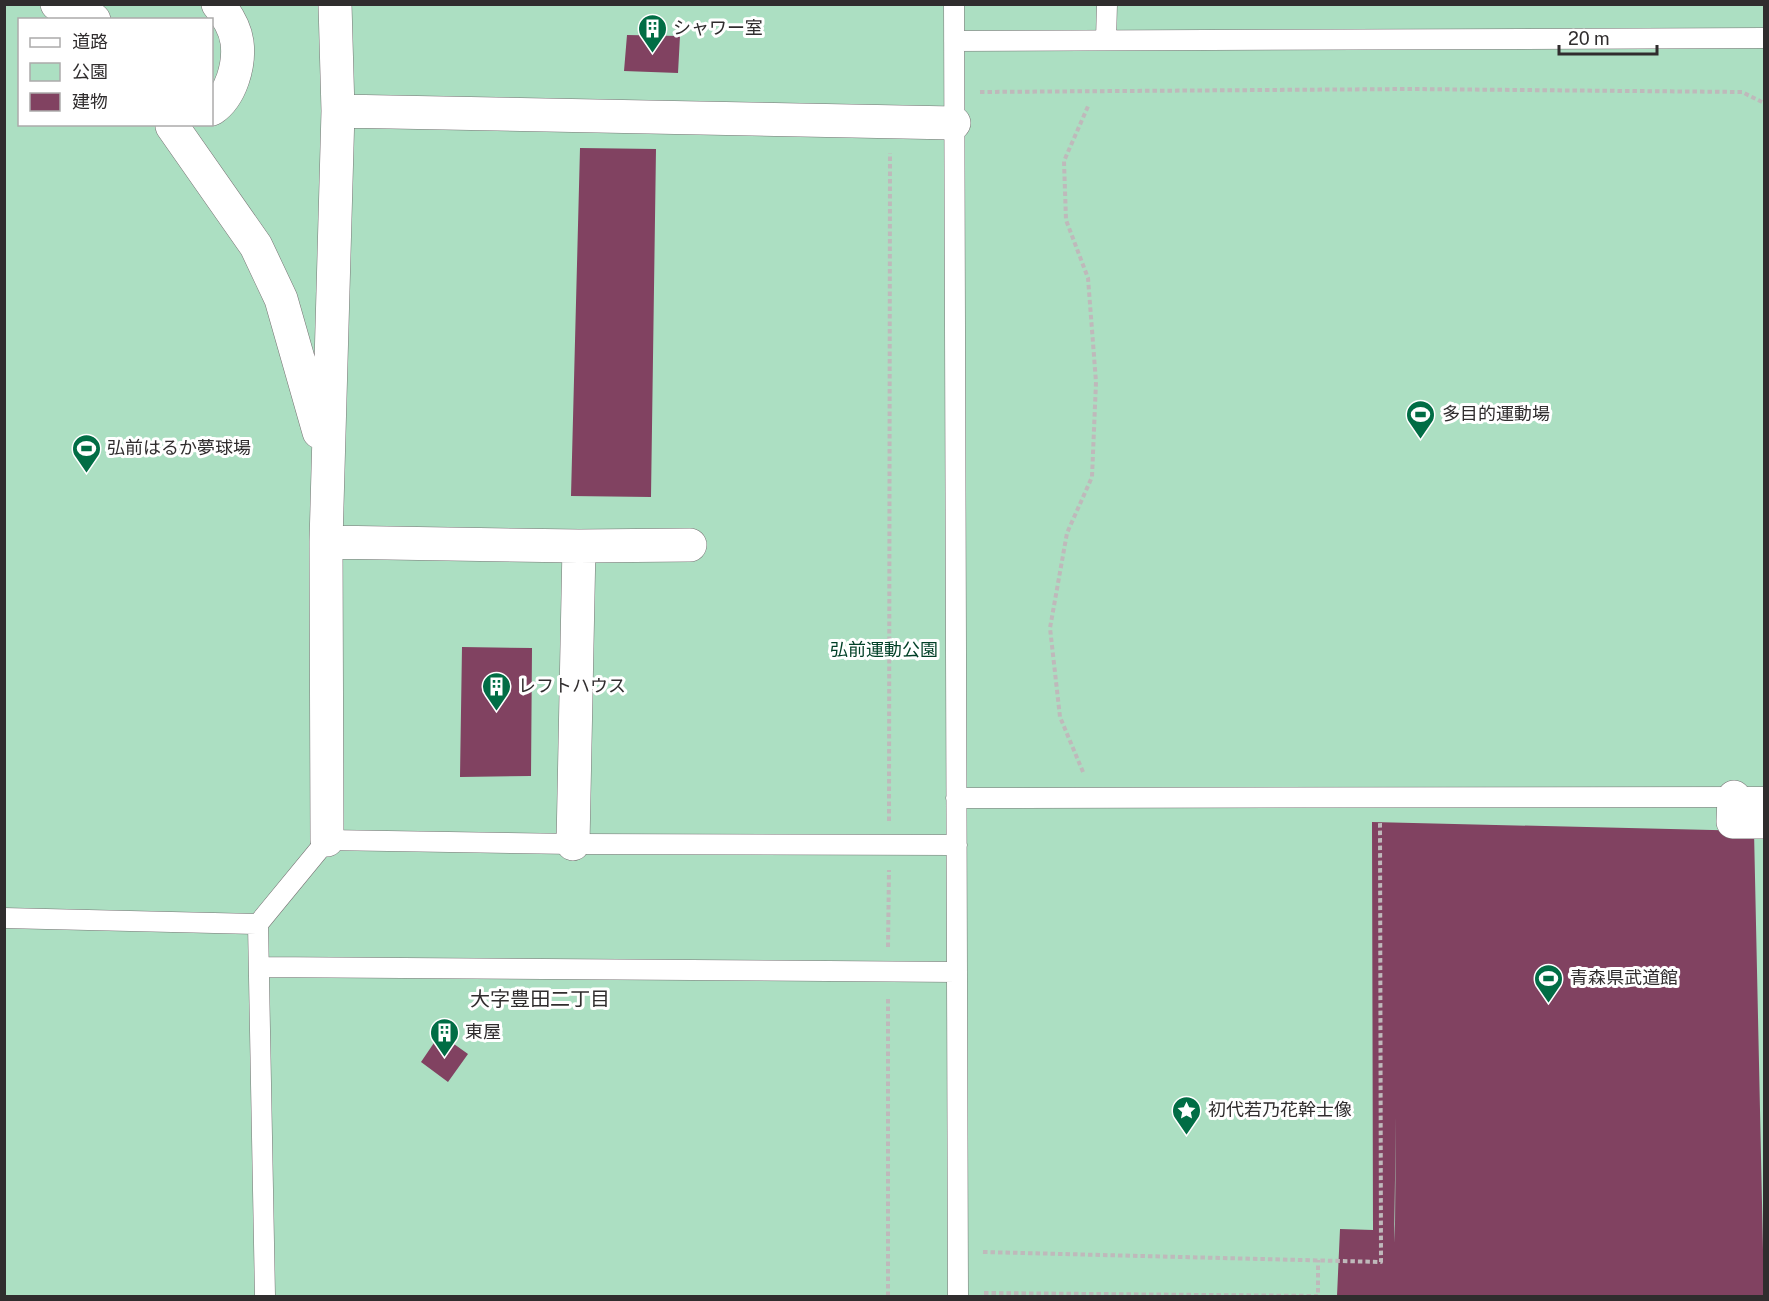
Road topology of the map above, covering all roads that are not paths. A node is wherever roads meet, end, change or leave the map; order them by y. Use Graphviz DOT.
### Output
graph roads {
  1 [pos="57,4"];
  2 [pos="112,4"];
  3 [pos="218,4"];
  4 [pos="334,4"];
  5 [pos="954,4"];
  6 [pos="1107,4"];
  7 [pos="89,18"];
  8 [pos="103,18"];
  9 [pos="1764,38"];
  10 [pos="1106,40"];
  11 [pos="954,41"];
  12 [pos="213,108"];
  13 [pos="338,111"];
  14 [pos="954,123"];
  15 [pos="167,126"];
  16 [pos="328,469"];
  17 [pos="326,542"];
  18 [pos="690,545"];
  19 [pos="579,546"];
  20 [pos="1749,797"];
  21 [pos="956,798"];
  22 [pos="1764,822"];
  23 [pos="327,840"];
  24 [pos="573,844"];
  25 [pos="957,845"];
  26 [pos="4,918"];
  27 [pos="258,924"];
  28 [pos="260,967"];
  29 [pos="957,972"];
  30 [pos="265,1296"];
  31 [pos="958,1296"];
  1 -- 7 [label="street"];
  2 -- 8 [label="street"];
  3 -- 12 [label="street"];
  4 -- 13 [label="street"];
  5 -- 11 [label="lane"];
  6 -- 10 [label="lane"];
  9 -- 10 [label="lane"];
  10 -- 11 [label="lane"];
  11 -- 14 [label="lane"];
  13 -- 14 [label="street"];
  13 -- 16 [label="street"];
  14 -- 21 [label="lane"];
  15 -- 16 [label="street"];
  16 -- 17 [label="street"];
  17 -- 19 [label="street"];
  17 -- 23 [label="street"];
  18 -- 19 [label="street"];
  19 -- 24 [label="street"];
  20 -- 21 [label="lane"];
  20 -- 22 [label="street"];
  21 -- 25 [label="lane"];
  23 -- 24 [label="lane"];
  23 -- 27 [label="lane"];
  24 -- 25 [label="lane"];
  25 -- 29 [label="lane"];
  26 -- 27 [label="lane"];
  27 -- 28 [label="lane"];
  28 -- 29 [label="lane"];
  28 -- 30 [label="lane"];
  29 -- 31 [label="lane"];
}
